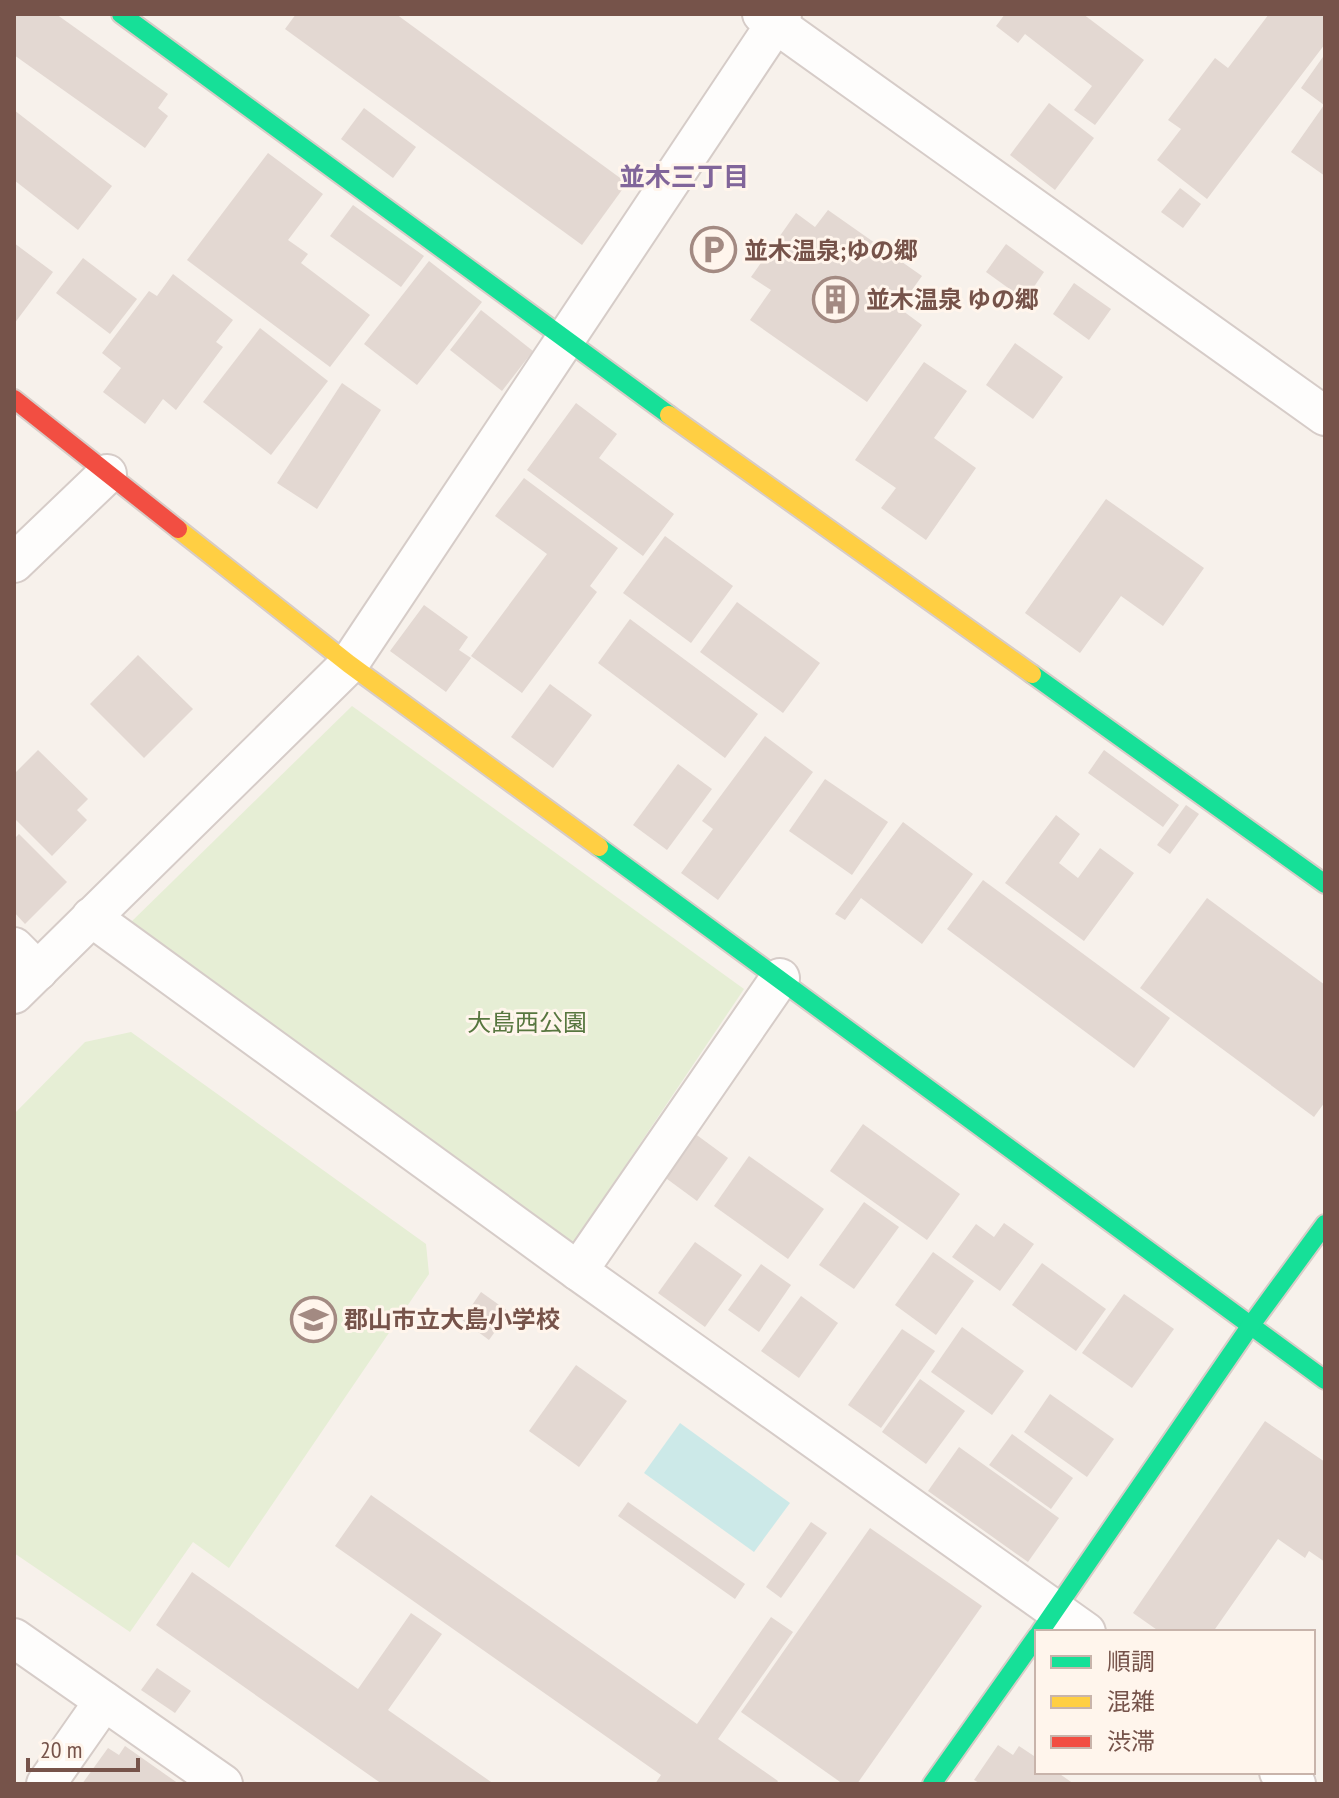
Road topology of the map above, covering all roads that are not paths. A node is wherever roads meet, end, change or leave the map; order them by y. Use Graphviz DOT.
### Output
graph roads {
  1 [pos="121,14"];
  2 [pos="773,17"];
  3 [pos="566,341"];
  4 [pos="14,399"];
  5 [pos="1325,416"];
  6 [pos="107,474"];
  7 [pos="14,563"];
  8 [pos="349,664"];
  9 [pos="1325,884"];
  10 [pos="91,917"];
  11 [pos="22,970"];
  12 [pos="780,978"];
  13 [pos="1325,1224"];
  14 [pos="578,1271"];
  15 [pos="1251,1325"];
  16 [pos="1325,1380"];
  17 [pos="1044,1626"];
  18 [pos="1072,1630"];
  19 [pos="14,1638"];
  20 [pos="1035,1639"];
  21 [pos="104,1701"];
  22 [pos="46,1784"];
  23 [pos="223,1784"];
  24 [pos="932,1784"];
  1 -- 3 [label="street"];
  2 -- 3 [label="street"];
  2 -- 5 [label="street"];
  3 -- 8 [label="street"];
  3 -- 9 [label="street"];
  4 -- 6 [label="street"];
  6 -- 7 [label="street"];
  6 -- 8 [label="street"];
  8 -- 10 [label="street"];
  8 -- 12 [label="street"];
  10 -- 11 [label="street"];
  10 -- 14 [label="street"];
  12 -- 14 [label="street"];
  12 -- 15 [label="street"];
  13 -- 15 [label="street"];
  14 -- 17 [label="street"];
  15 -- 16 [label="street"];
  15 -- 17 [label="street"];
  17 -- 18 [label="street"];
  19 -- 21 [label="street"];
  20 -- 24 [label="street"];
  21 -- 22 [label="street"];
  21 -- 23 [label="street"];
}
